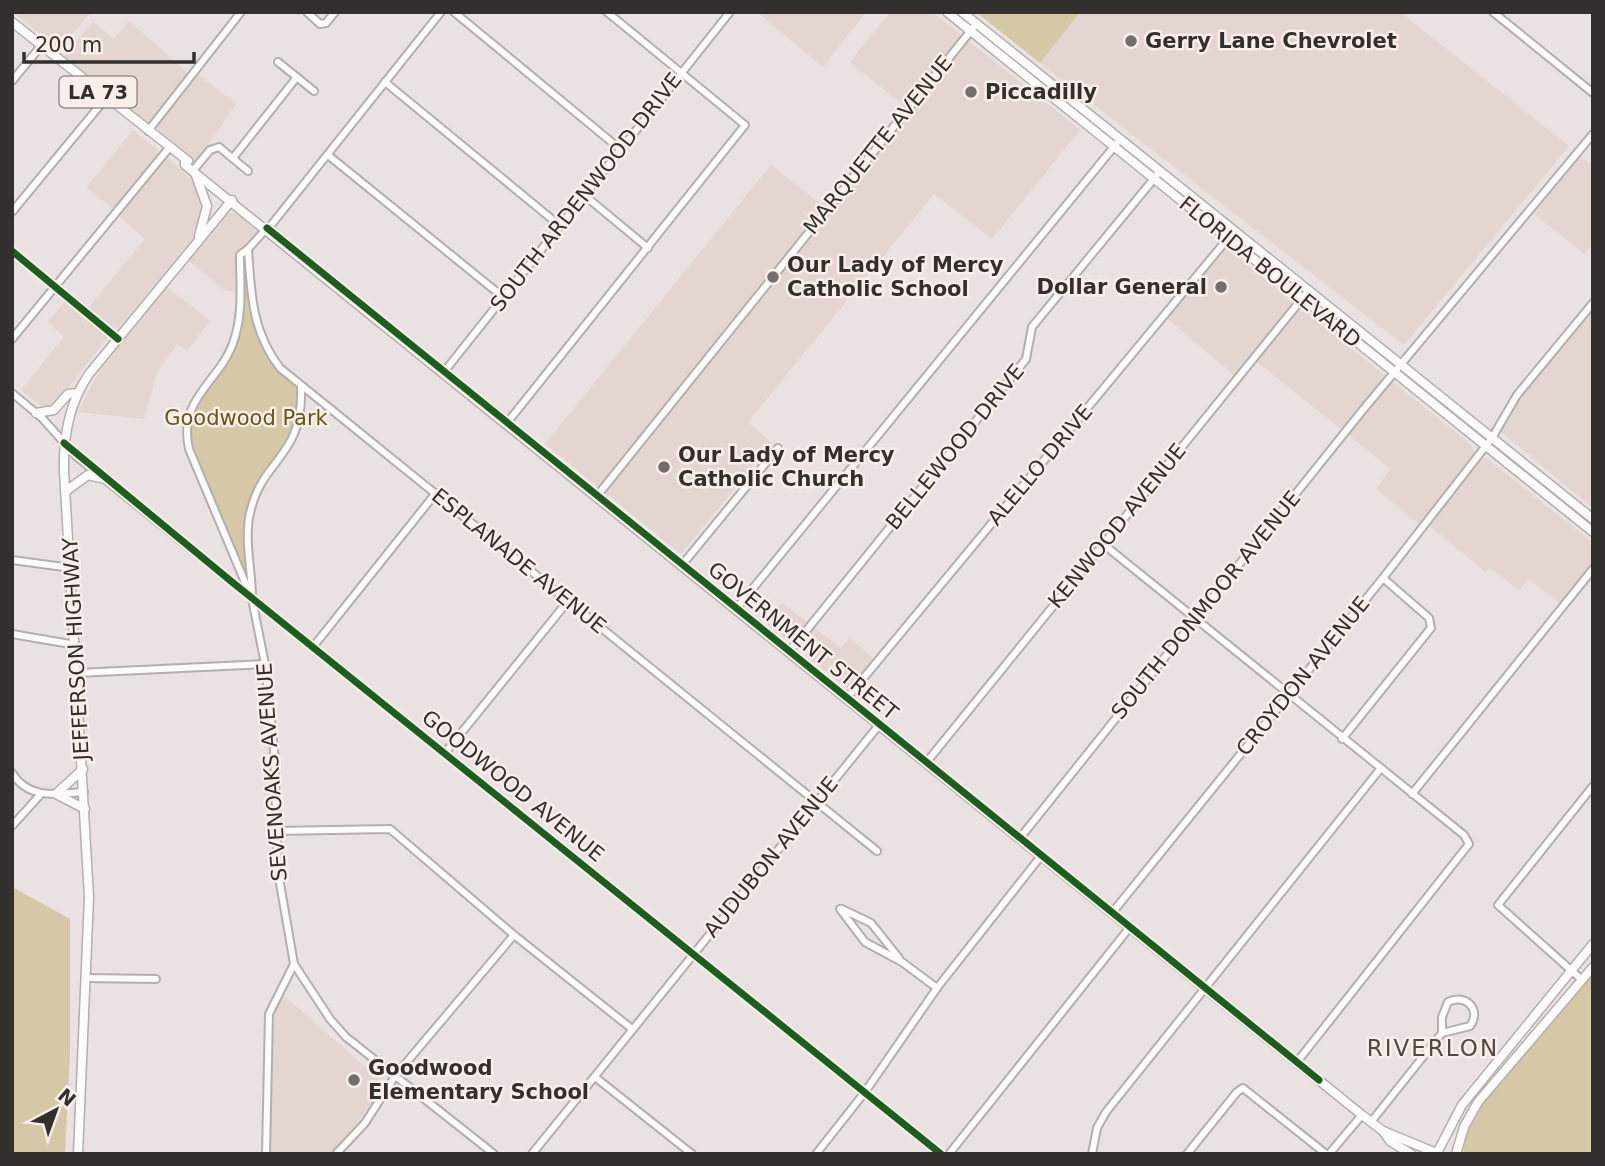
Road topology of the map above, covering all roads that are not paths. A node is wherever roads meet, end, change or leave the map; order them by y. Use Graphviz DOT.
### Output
graph roads {
  1 [pos="241,12"];
  2 [pos="307,12"];
  3 [pos="335,12"];
  4 [pos="441,12"];
  5 [pos="454,12"];
  6 [pos="607,12"];
  7 [pos="730,12"];
  8 [pos="947,12"];
  9 [pos="962,12"];
  10 [pos="1493,12"];
  11 [pos="12,22"];
  12 [pos="977,24"];
  13 [pos="970,32"];
  14 [pos="41,46"];
  15 [pos="278,62"];
  16 [pos="1026,64"];
  17 [pos="1020,71"];
  18 [pos="681,72"];
  19 [pos="297,77"];
  20 [pos="12,81"];
  21 [pos="386,82"];
  22 [pos="314,91"];
  23 [pos="1593,93"];
  24 [pos="106,98"];
  25 [pos="148,131"];
  26 [pos="1593,134"];
  27 [pos="1120,139"];
  28 [pos="1114,147"];
  29 [pos="169,148"];
  30 [pos="620,149"];
  31 [pos="328,155"];
  32 [pos="233,159"];
  33 [pos="196,170"];
  34 [pos="248,171"];
  35 [pos="1160,171"];
  36 [pos="1154,179"];
  37 [pos="584,195"];
  38 [pos="232,200"];
  39 [pos="12,212"];
  40 [pos="559,225"];
  41 [pos="267,229"];
  42 [pos="1234,231"];
  43 [pos="200,239"];
  44 [pos="1227,239"];
  45 [pos="648,248"];
  46 [pos="248,249"];
  47 [pos="12,251"];
  48 [pos="55,287"];
  49 [pos="1309,291"];
  50 [pos="503,297"];
  51 [pos="1302,298"];
  52 [pos="1593,303"];
  53 [pos="118,339"];
  54 [pos="12,340"];
  55 [pos="1400,364"];
  56 [pos="444,372"];
  57 [pos="1394,372"];
  58 [pos="301,386"];
  59 [pos="1411,386"];
  60 [pos="12,393"];
  61 [pos="77,394"];
  62 [pos="1440,397"];
  63 [pos="36,413"];
  64 [pos="507,424"];
  65 [pos="1492,438"];
  66 [pos="64,443"];
  67 [pos="1486,446"];
  68 [pos="778,448"];
  69 [pos="104,479"];
  70 [pos="66,491"];
  71 [pos="436,494"];
  72 [pos="597,496"];
  73 [pos="1593,519"];
  74 [pos="1593,533"];
  75 [pos="1103,544"];
  76 [pos="12,561"];
  77 [pos="682,565"];
  78 [pos="71,568"];
  79 [pos="1593,569"];
  80 [pos="1383,578"];
  81 [pos="252,598"];
  82 [pos="568,601"];
  83 [pos="736,609"];
  84 [pos="1195,619"];
  85 [pos="12,634"];
  86 [pos="76,645"];
  87 [pos="313,648"];
  88 [pos="789,652"];
  89 [pos="265,664"];
  90 [pos="77,673"];
  91 [pos="1287,694"];
  92 [pos="847,698"];
  93 [pos="879,725"];
  94 [pos="1342,739"];
  95 [pos="445,753"];
  96 [pos="926,763"];
  97 [pos="1381,768"];
  98 [pos="83,769"];
  99 [pos="12,773"];
  100 [pos="1593,786"];
  101 [pos="84,792"];
  102 [pos="56,794"];
  103 [pos="1412,794"];
  104 [pos="40,795"];
  105 [pos="816,800"];
  106 [pos="85,809"];
  107 [pos="12,826"];
  108 [pos="275,831"];
  109 [pos="1020,838"];
  110 [pos="877,851"];
  111 [pos="1041,856"];
  112 [pos="1112,913"];
  113 [pos="1130,927"];
  114 [pos="514,935"];
  115 [pos="1593,944"];
  116 [pos="693,954"];
  117 [pos="902,962"];
  118 [pos="294,964"];
  119 [pos="1593,967"];
  120 [pos="1571,971"];
  121 [pos="86,978"];
  122 [pos="156,979"];
  123 [pos="1582,980"];
  124 [pos="937,988"];
  125 [pos="1206,989"];
  126 [pos="632,1029"];
  127 [pos="1442,1033"];
  128 [pos="1297,1062"];
  129 [pos="395,1076"];
  130 [pos="595,1077"];
  131 [pos="864,1092"];
  132 [pos="1362,1115"];
  133 [pos="1371,1122"];
  134 [pos="1383,1131"];
  135 [pos="1390,1141"];
  136 [pos="1443,1141"];
  137 [pos="1434,1152"];
  138 [pos="1456,1153"];
  139 [pos="78,1154"];
  140 [pos="266,1154"];
  141 [pos="337,1154"];
  142 [pos="494,1154"];
  143 [pos="532,1154"];
  144 [pos="692,1154"];
  145 [pos="816,1154"];
  146 [pos="942,1154"];
  147 [pos="949,1154"];
  148 [pos="1092,1154"];
  149 [pos="1187,1154"];
  150 [pos="1328,1154"];
  151 [pos="1400,1154"];
  152 [pos="1411,1154"];
  1 -- 25 [label="street"];
  2 -- 3 [label="street"];
  4 -- 21 [label="street"];
  5 -- 30 [label="street"];
  6 -- 18 [label="street"];
  7 -- 18 [label="street, SOUTH ARDENWOOD DRIVE"];
  8 -- 13 [label="main road, FLORIDA BOULEVARD"];
  9 -- 12 [label="main road, FLORIDA BOULEVARD"];
  10 -- 23 [label="street"];
  11 -- 14 [label="main road, GOVERNMENT STREET / LA 73"];
  12 -- 13 [label="street, MARQUETTE AVENUE"];
  12 -- 16 [label="main road, FLORIDA BOULEVARD"];
  13 -- 17 [label="main road, FLORIDA BOULEVARD"];
  13 -- 72 [label="street, MARQUETTE AVENUE"];
  14 -- 20 [label="street"];
  14 -- 24 [label="main road, GOVERNMENT STREET / LA 73"];
  15 -- 19 [label="street"];
  16 -- 17 [label="main road"];
  16 -- 27 [label="main road, FLORIDA BOULEVARD"];
  17 -- 28 [label="main road, FLORIDA BOULEVARD"];
  18 -- 30 [label="street, SOUTH ARDENWOOD DRIVE"];
  18 -- 45 [label="street"];
  19 -- 22 [label="street"];
  19 -- 32 [label="street"];
  21 -- 31 [label="street"];
  21 -- 40 [label="street"];
  24 -- 25 [label="main road, GOVERNMENT STREET / LA 73"];
  24 -- 39 [label="street"];
  25 -- 29 [label="main road, GOVERNMENT STREET / LA 73"];
  26 -- 55 [label="street, SOUTH DONMOOR AVENUE"];
  27 -- 28 [label="street"];
  27 -- 35 [label="main road, FLORIDA BOULEVARD"];
  28 -- 36 [label="main road, FLORIDA BOULEVARD"];
  28 -- 83 [label="street"];
  29 -- 33 [label="main road, GOVERNMENT STREET / LA 73"];
  29 -- 48 [label="street"];
  30 -- 37 [label="street, SOUTH ARDENWOOD DRIVE"];
  31 -- 41 [label="street"];
  31 -- 50 [label="street"];
  32 -- 33 [label="street"];
  32 -- 34 [label="street"];
  33 -- 38 [label="main road, GOVERNMENT STREET"];
  33 -- 43 [label="main road"];
  35 -- 36 [label="street, BELLEWOOD DRIVE"];
  35 -- 42 [label="main road, FLORIDA BOULEVARD"];
  36 -- 44 [label="main road, FLORIDA BOULEVARD"];
  36 -- 88 [label="street, BELLEWOOD DRIVE"];
  37 -- 40 [label="street, SOUTH ARDENWOOD DRIVE"];
  37 -- 45 [label="street"];
  38 -- 41 [label="main road, GOVERNMENT STREET"];
  38 -- 43 [label="main road, JEFFERSON HIGHWAY"];
  40 -- 50 [label="street, SOUTH ARDENWOOD DRIVE"];
  41 -- 46 [label="street"];
  41 -- 56 [label="main road, GOVERNMENT STREET"];
  42 -- 44 [label="street, ALELLO DRIVE"];
  42 -- 49 [label="main road, FLORIDA BOULEVARD"];
  43 -- 53 [label="main road, JEFFERSON HIGHWAY"];
  44 -- 51 [label="main road, FLORIDA BOULEVARD"];
  44 -- 92 [label="street, ALELLO DRIVE"];
  45 -- 64 [label="street"];
  46 -- 58 [label="street, ESPLANADE AVENUE"];
  46 -- 81 [label="street, SEVENOAKS AVENUE"];
  47 -- 48 [label="street"];
  48 -- 53 [label="street"];
  48 -- 54 [label="street"];
  49 -- 51 [label="street, KENWOOD AVENUE"];
  49 -- 55 [label="main road, FLORIDA BOULEVARD"];
  50 -- 56 [label="street, SOUTH ARDENWOOD DRIVE"];
  51 -- 57 [label="main road, FLORIDA BOULEVARD"];
  51 -- 75 [label="street, KENWOOD AVENUE"];
  52 -- 65 [label="street, CROYDON AVENUE"];
  53 -- 61 [label="main road, JEFFERSON HIGHWAY"];
  55 -- 57 [label="street, SOUTH DONMOOR AVENUE"];
  55 -- 62 [label="main road, FLORIDA BOULEVARD"];
  56 -- 64 [label="main road, GOVERNMENT STREET"];
  57 -- 59 [label="main road, FLORIDA BOULEVARD"];
  57 -- 84 [label="street, SOUTH DONMOOR AVENUE"];
  58 -- 71 [label="street, ESPLANADE AVENUE"];
  58 -- 81 [label="street"];
  59 -- 62 [label="main road"];
  59 -- 67 [label="main road, FLORIDA BOULEVARD"];
  60 -- 63 [label="street, GOODWOOD AVENUE"];
  61 -- 63 [label="main road"];
  61 -- 66 [label="main road, JEFFERSON HIGHWAY"];
  62 -- 65 [label="main road, FLORIDA BOULEVARD"];
  63 -- 66 [label="street, GOODWOOD AVENUE"];
  64 -- 72 [label="main road, GOVERNMENT STREET"];
  65 -- 67 [label="street, CROYDON AVENUE"];
  65 -- 73 [label="main road, FLORIDA BOULEVARD"];
  66 -- 69 [label="street, GOODWOOD AVENUE"];
  66 -- 70 [label="main road, JEFFERSON HIGHWAY"];
  67 -- 74 [label="main road, FLORIDA BOULEVARD"];
  67 -- 80 [label="street, CROYDON AVENUE"];
  68 -- 77 [label="street"];
  69 -- 70 [label="main road"];
  69 -- 81 [label="street, GOODWOOD AVENUE"];
  70 -- 78 [label="main road, JEFFERSON HIGHWAY"];
  71 -- 82 [label="street, ESPLANADE AVENUE"];
  71 -- 87 [label="street"];
  72 -- 77 [label="main road, GOVERNMENT STREET"];
  75 -- 84 [label="street"];
  75 -- 96 [label="street, KENWOOD AVENUE"];
  76 -- 78 [label="street"];
  77 -- 83 [label="main road, GOVERNMENT STREET"];
  78 -- 86 [label="main road, JEFFERSON HIGHWAY"];
  79 -- 103 [label="street"];
  80 -- 91 [label="street, CROYDON AVENUE"];
  80 -- 94 [label="street"];
  81 -- 87 [label="street, GOODWOOD AVENUE"];
  81 -- 89 [label="street, SEVENOAKS AVENUE"];
  82 -- 95 [label="street"];
  82 -- 105 [label="street, ESPLANADE AVENUE"];
  83 -- 88 [label="main road, GOVERNMENT STREET"];
  84 -- 91 [label="street"];
  84 -- 109 [label="street, SOUTH DONMOOR AVENUE"];
  85 -- 86 [label="street"];
  86 -- 90 [label="main road, JEFFERSON HIGHWAY"];
  87 -- 95 [label="street, GOODWOOD AVENUE"];
  88 -- 92 [label="main road, GOVERNMENT STREET"];
  89 -- 90 [label="street"];
  89 -- 108 [label="street, SEVENOAKS AVENUE"];
  90 -- 98 [label="main road, JEFFERSON HIGHWAY"];
  91 -- 94 [label="street"];
  91 -- 112 [label="street, CROYDON AVENUE"];
  92 -- 93 [label="main road, GOVERNMENT STREET"];
  93 -- 96 [label="main road, GOVERNMENT STREET"];
  93 -- 105 [label="street, AUDUBON AVENUE"];
  94 -- 97 [label="street"];
  95 -- 116 [label="street, GOODWOOD AVENUE"];
  96 -- 109 [label="main road, GOVERNMENT STREET"];
  97 -- 103 [label="street"];
  97 -- 125 [label="street"];
  98 -- 101 [label="main road, JEFFERSON HIGHWAY"];
  98 -- 102 [label="main road"];
  99 -- 104 [label="street"];
  100 -- 120 [label="street"];
  101 -- 102 [label="street"];
  101 -- 106 [label="main road, JEFFERSON HIGHWAY"];
  102 -- 104 [label="street"];
  102 -- 106 [label="main road"];
  103 -- 128 [label="street"];
  104 -- 107 [label="street"];
  105 -- 110 [label="street, ESPLANADE AVENUE"];
  105 -- 116 [label="street, AUDUBON AVENUE"];
  106 -- 121 [label="main road, JEFFERSON HIGHWAY"];
  108 -- 114 [label="street"];
  108 -- 118 [label="street, SEVENOAKS AVENUE"];
  109 -- 111 [label="main road, GOVERNMENT STREET"];
  111 -- 112 [label="main road, GOVERNMENT STREET"];
  111 -- 124 [label="street"];
  112 -- 113 [label="main road, GOVERNMENT STREET"];
  113 -- 125 [label="main road, GOVERNMENT STREET"];
  113 -- 147 [label="street"];
  114 -- 126 [label="street"];
  114 -- 129 [label="street"];
  115 -- 120 [label="main road"];
  116 -- 126 [label="street, AUDUBON AVENUE"];
  116 -- 131 [label="street, GOODWOOD AVENUE"];
  117 -- 117 [label="street"];
  117 -- 124 [label="street"];
  118 -- 129 [label="street, SEVENOAKS AVENUE"];
  118 -- 140 [label="street"];
  119 -- 123 [label="main road"];
  120 -- 123 [label="street"];
  120 -- 136 [label="main road"];
  121 -- 122 [label="street"];
  121 -- 139 [label="main road, JEFFERSON HIGHWAY"];
  123 -- 138 [label="main road"];
  124 -- 131 [label="street"];
  125 -- 128 [label="main road, GOVERNMENT STREET"];
  125 -- 148 [label="street"];
  126 -- 130 [label="street, AUDUBON AVENUE"];
  127 -- 127 [label="street"];
  127 -- 133 [label="street"];
  128 -- 132 [label="main road, GOVERNMENT STREET"];
  129 -- 141 [label="street"];
  129 -- 142 [label="street, SEVENOAKS AVENUE"];
  130 -- 143 [label="street, AUDUBON AVENUE"];
  130 -- 144 [label="street"];
  131 -- 145 [label="street"];
  131 -- 146 [label="street, GOODWOOD AVENUE"];
  132 -- 133 [label="main road, GOVERNMENT STREET"];
  132 -- 150 [label="street"];
  133 -- 134 [label="main road, GOVERNMENT STREET"];
  134 -- 135 [label="main road, GOVERNMENT STREET"];
  134 -- 137 [label="main road, GOVERNMENT STREET"];
  135 -- 151 [label="main road"];
  135 -- 152 [label="main road, GOVERNMENT STREET"];
  136 -- 137 [label="main road"];
  136 -- 137 [label="main road"];
  149 -- 150 [label="street"];
}
